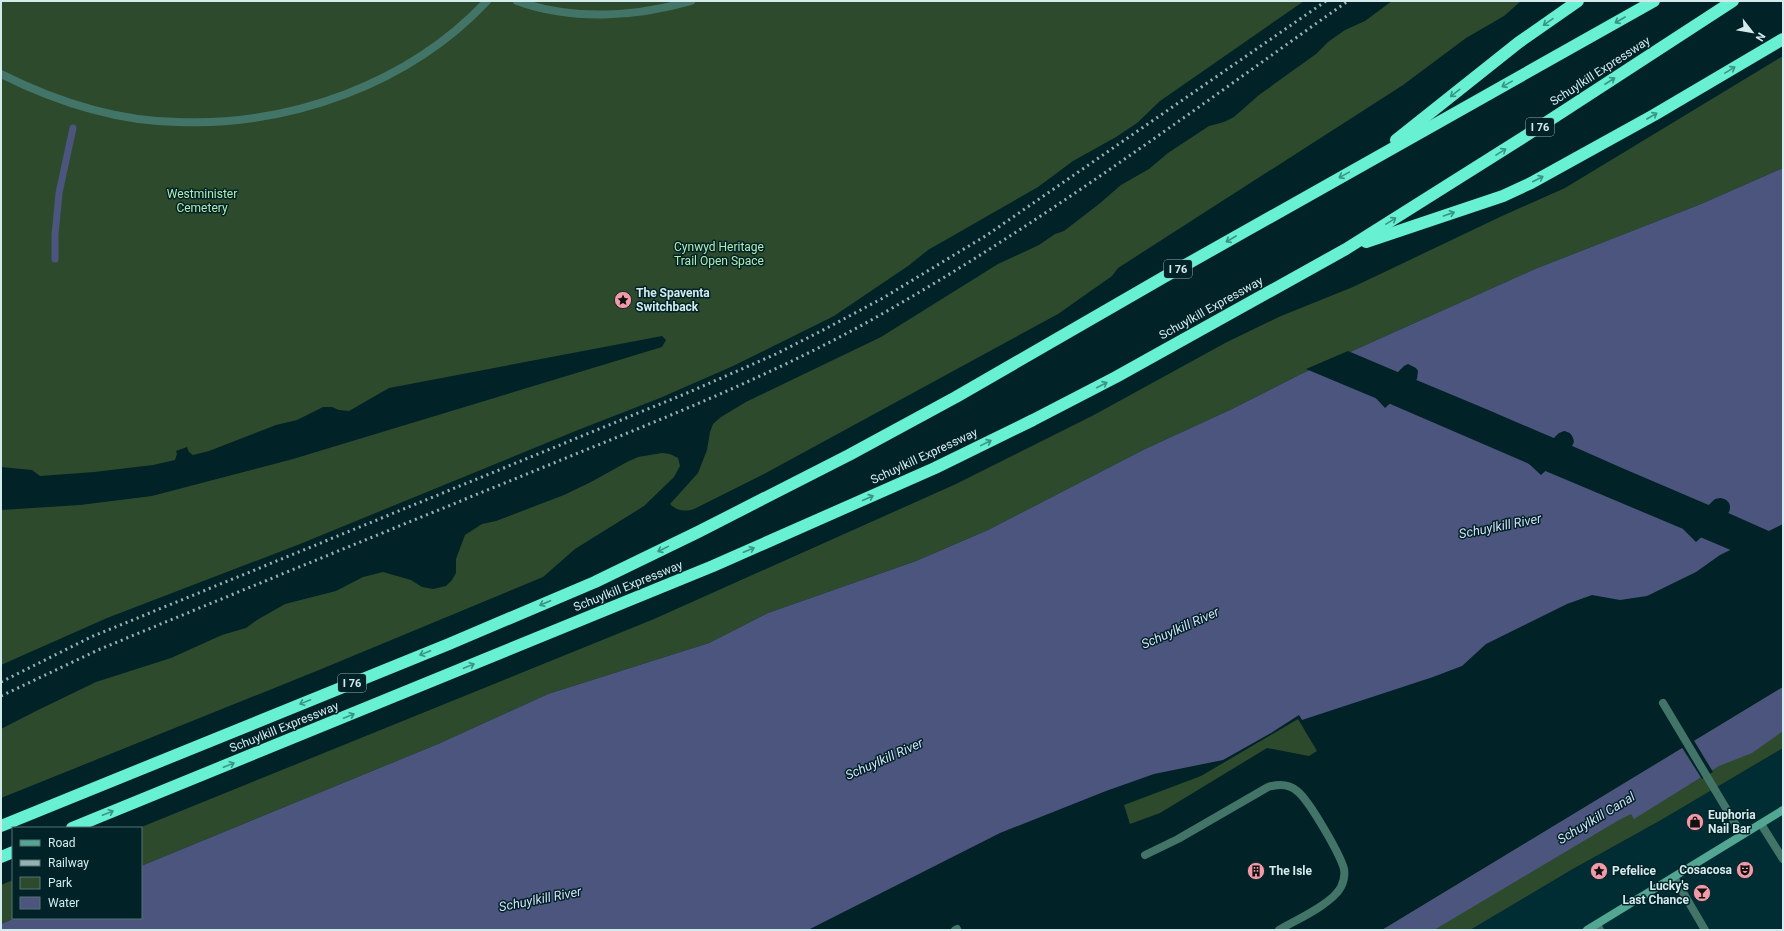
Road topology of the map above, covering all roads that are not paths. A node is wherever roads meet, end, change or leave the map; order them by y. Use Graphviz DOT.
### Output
graph roads {
  1 [pos="487,1"];
  2 [pos="517,1"];
  3 [pos="691,1"];
  4 [pos="1578,1"];
  5 [pos="1654,1"];
  6 [pos="1733,1"];
  7 [pos="1783,39"];
  8 [pos="1,74"];
  9 [pos="1367,163"];
  10 [pos="1346,249"];
  11 [pos="1663,703"];
  12 [pos="1783,810"];
  13 [pos="1761,824"];
  14 [pos="1,826"];
  15 [pos="74,827"];
  16 [pos="1742,835"];
  17 [pos="12,852"];
  18 [pos="1145,855"];
  19 [pos="1,857"];
  20 [pos="1783,860"];
  21 [pos="1674,877"];
  22 [pos="1599,927"];
  23 [pos="1279,930"];
  24 [pos="1587,930"];
  25 [pos="1705,930"];
  1 -- 8 [label="street"];
  2 -- 3 [label="street"];
  4 -- 9 [label="highway, one-way"];
  5 -- 9 [label="highway, Schuylkill Expressway / I 76, one-way"];
  10 -- 6 [label="highway, Schuylkill Expressway / I 76, one-way"];
  10 -- 7 [label="highway, one-way"];
  9 -- 14 [label="highway, Schuylkill Expressway / I 76, one-way"];
  15 -- 10 [label="highway, Schuylkill Expressway / I 76, one-way"];
  11 -- 16 [label="street"];
  12 -- 13 [label="street"];
  13 -- 16 [label="street"];
  13 -- 20 [label="street"];
  16 -- 21 [label="street"];
  17 -- 19 [label="highway"];
  18 -- 23 [label="street"];
  21 -- 22 [label="street"];
  21 -- 25 [label="street"];
  22 -- 24 [label="street"];
}
